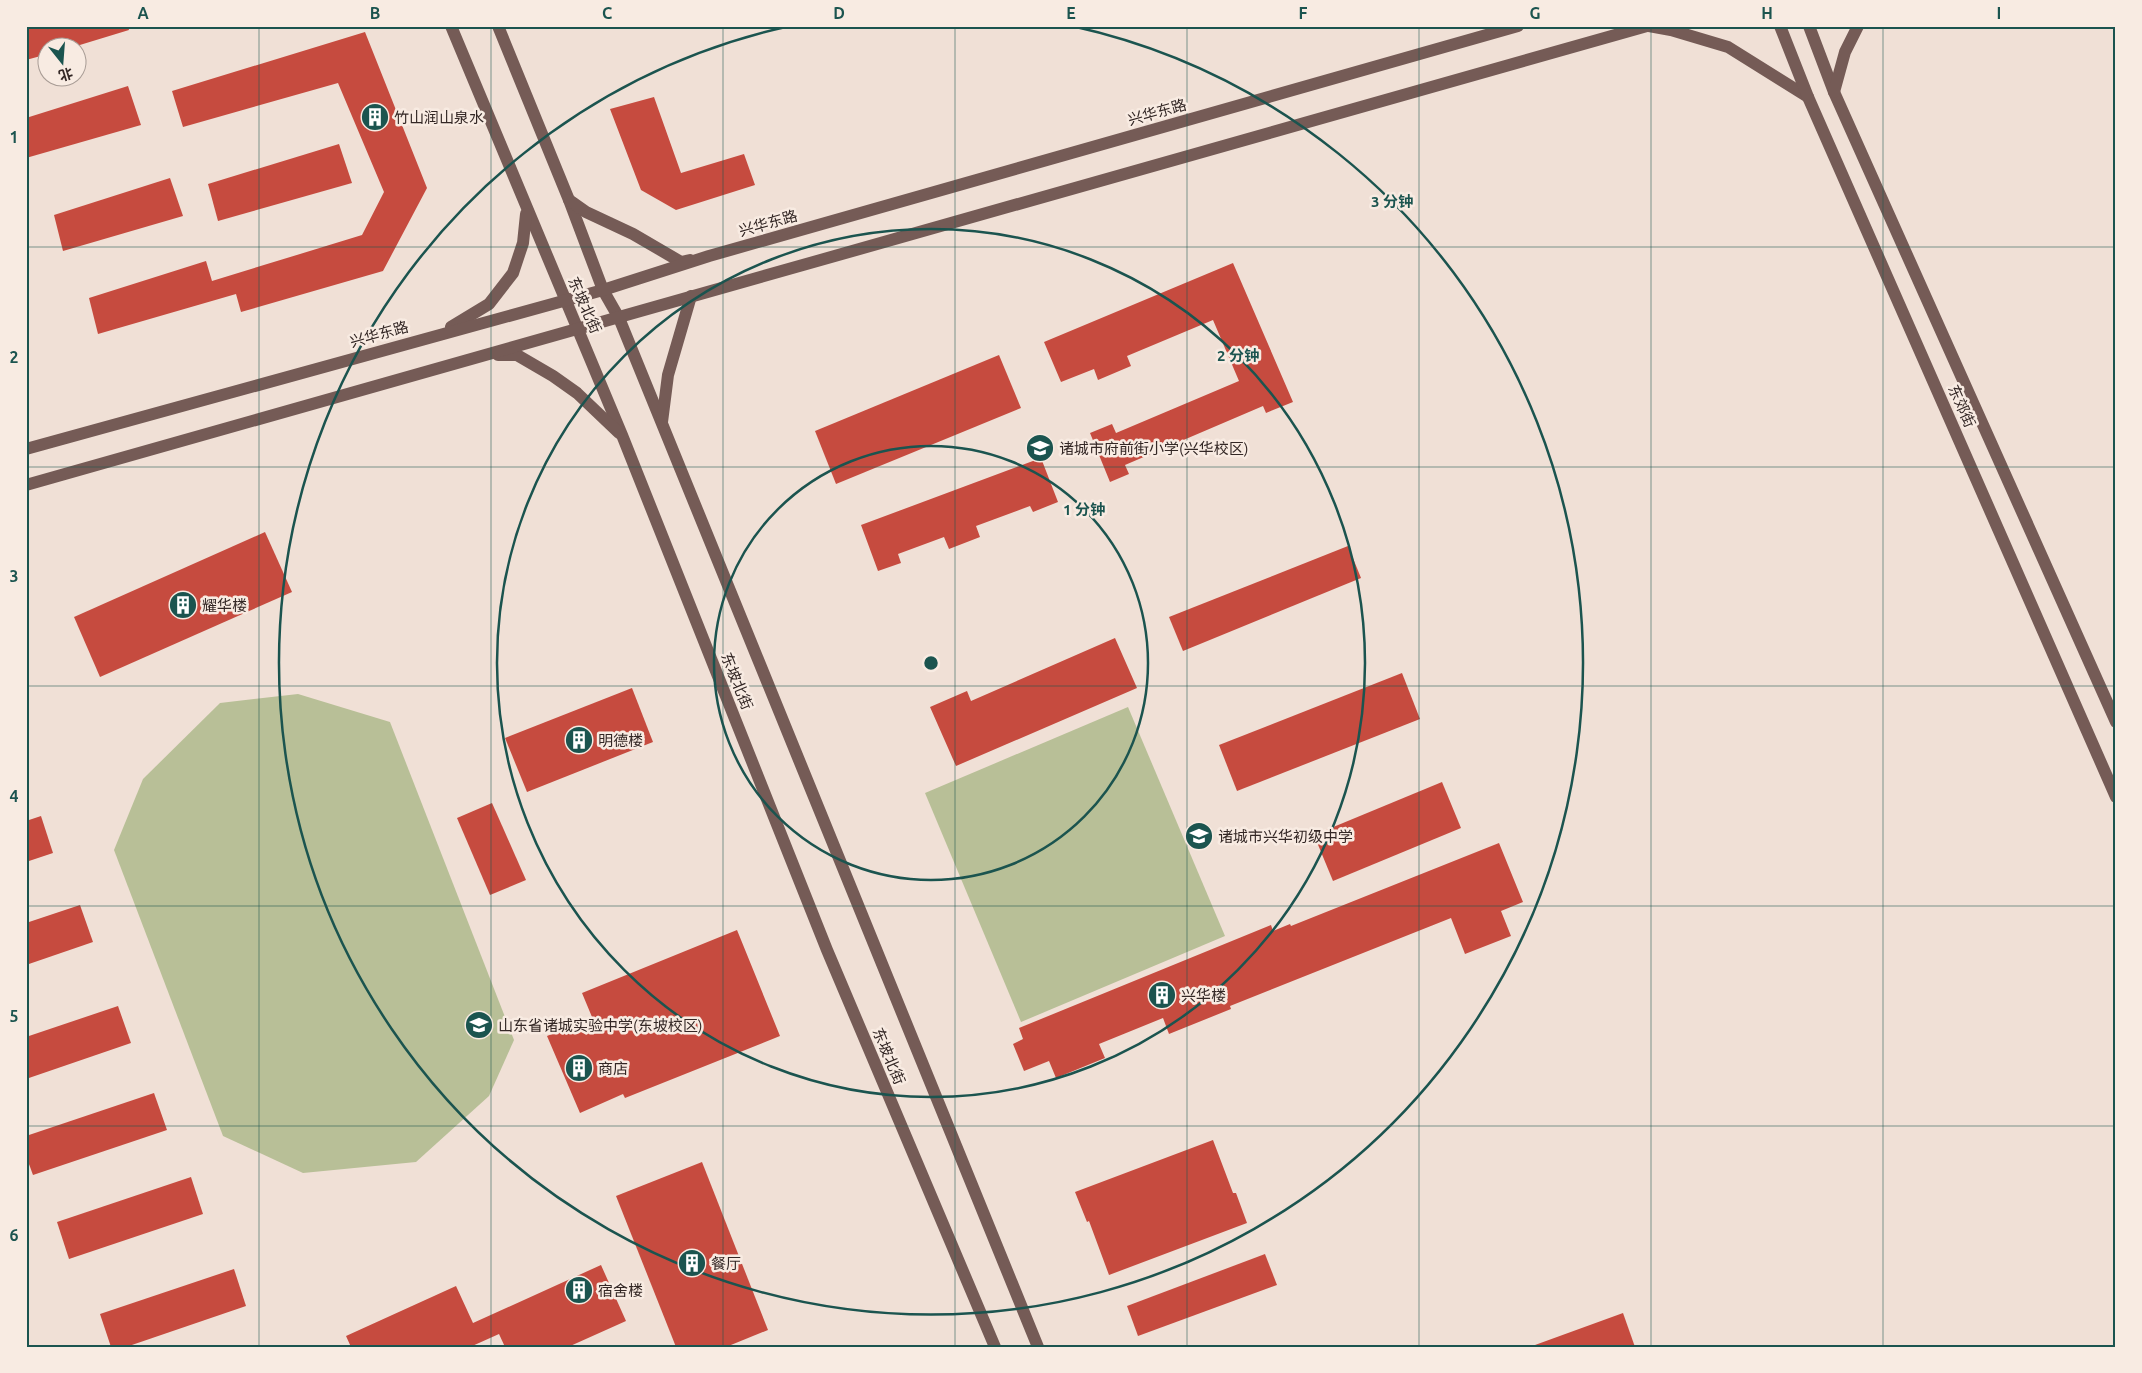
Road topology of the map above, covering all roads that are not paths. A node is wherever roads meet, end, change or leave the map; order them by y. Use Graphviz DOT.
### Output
graph roads {
  1 [pos="450,26"];
  2 [pos="498,26"];
  3 [pos="1518,26"];
  4 [pos="1648,26"];
  5 [pos="1780,26"];
  6 [pos="1809,26"];
  7 [pos="1858,26"];
  8 [pos="1834,92"];
  9 [pos="1808,97"];
  10 [pos="570,200"];
  11 [pos="527,212"];
  12 [pos="710,256"];
  13 [pos="603,290"];
  14 [pos="691,296"];
  15 [pos="565,300"];
  16 [pos="619,318"];
  17 [pos="578,329"];
  18 [pos="438,335"];
  19 [pos="478,356"];
  20 [pos="662,425"];
  21 [pos="622,435"];
  22 [pos="26,449"];
  23 [pos="26,485"];
  24 [pos="2116,722"];
  25 [pos="2116,797"];
  26 [pos="995,1347"];
  27 [pos="1038,1347"];
  1 -- 11 [label="main road, 东坡北街"];
  2 -- 10 [label="main road, 东坡北街"];
  3 -- 12 [label="main road, 兴华东路"];
  4 -- 9 [label="main road"];
  4 -- 14 [label="main road"];
  5 -- 9 [label="main road, 东郊街"];
  6 -- 8 [label="main road, 东郊街"];
  7 -- 8 [label="main road"];
  8 -- 24 [label="main road, 东郊街"];
  9 -- 25 [label="main road, 东郊街"];
  10 -- 12 [label="main road"];
  10 -- 13 [label="main road, 东坡北街"];
  11 -- 15 [label="main road, 东坡北街"];
  11 -- 18 [label="main road"];
  12 -- 13 [label="main road, 兴华东路"];
  13 -- 15 [label="main road, 兴华东路"];
  13 -- 16 [label="main road, 东坡北街"];
  14 -- 16 [label="main road"];
  14 -- 20 [label="main road"];
  15 -- 17 [label="main road, 东坡北街"];
  15 -- 18 [label="main road, 兴华东路"];
  16 -- 17 [label="main road"];
  16 -- 20 [label="main road, 东坡北街"];
  17 -- 19 [label="main road"];
  17 -- 21 [label="main road, 东坡北街"];
  18 -- 22 [label="main road, 兴华东路"];
  19 -- 21 [label="main road"];
  19 -- 23 [label="main road"];
  20 -- 27 [label="main road, 东坡北街"];
  21 -- 26 [label="main road, 东坡北街"];
}
